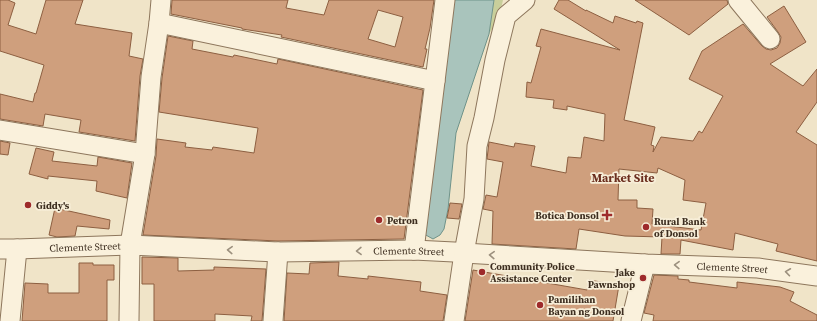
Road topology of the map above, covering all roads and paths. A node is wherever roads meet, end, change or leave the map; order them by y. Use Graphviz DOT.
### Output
graph roads {
  1 [pos="161,0"];
  2 [pos="445,0"];
  3 [pos="525,0"];
  4 [pos="738,0"];
  5 [pos="159,24"];
  6 [pos="770,39"];
  7 [pos="435,81"];
  8 [pos="0,130"];
  9 [pos="145,154"];
  10 [pos="130,245"];
  11 [pos="8,249"];
  12 [pos="420,250"];
  13 [pos="278,252"];
  14 [pos="459,252"];
  15 [pos="645,264"];
  16 [pos="817,276"];
  17 [pos="10,321"];
  18 [pos="129,321"];
  19 [pos="273,321"];
  20 [pos="454,321"];
  21 [pos="631,321"];
  1 -- 5 [label="street"];
  2 -- 7 [label="street"];
  3 -- 14 [label="street"];
  4 -- 6 [label="street"];
  5 -- 7 [label="street"];
  5 -- 9 [label="street"];
  7 -- 12 [label="street"];
  8 -- 9 [label="street"];
  9 -- 10 [label="street"];
  10 -- 11 [label="street, Clemente Street"];
  13 -- 10 [label="street, Clemente Street, one-way"];
  10 -- 18 [label="street"];
  11 -- 17 [label="street"];
  12 -- 13 [label="street, Clemente Street, one-way"];
  12 -- 14 [label="street, Clemente Street"];
  13 -- 19 [label="street"];
  15 -- 14 [label="street, Clemente Street, one-way"];
  14 -- 20 [label="street"];
  16 -- 15 [label="street, Clemente Street, one-way"];
  15 -- 21 [label="street"];
}
